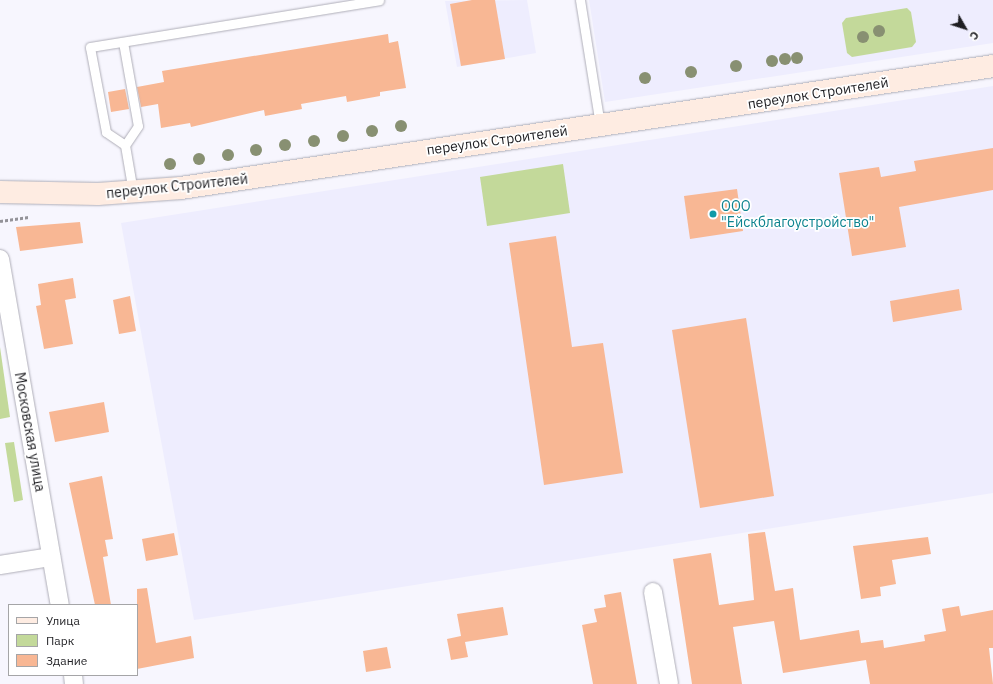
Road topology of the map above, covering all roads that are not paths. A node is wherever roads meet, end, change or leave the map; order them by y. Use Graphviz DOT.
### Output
graph roads {
  1 [pos="379,0"];
  2 [pos="580,0"];
  3 [pos="123,42"];
  4 [pos="993,66"];
  5 [pos="600,125"];
  6 [pos="124,145"];
  7 [pos="0,192"];
  8 [pos="134,192"];
  9 [pos="0,259"];
  10 [pos="4,307"];
  11 [pos="51,556"];
  12 [pos="0,565"];
  13 [pos="654,592"];
  14 [pos="60,604"];
  15 [pos="669,684"];
  1 -- 3 [label="lane"];
  2 -- 5 [label="lane"];
  3 -- 6 [label="lane"];
  3 -- 6 [label="lane"];
  4 -- 5 [label="street, переулок Строителей"];
  5 -- 8 [label="street, переулок Строителей"];
  6 -- 8 [label="lane"];
  7 -- 8 [label="street, переулок Строителей"];
  9 -- 10 [label="street, Московская улица"];
  10 -- 11 [label="street, Московская улица"];
  11 -- 12 [label="street"];
  11 -- 14 [label="street, Московская улица"];
  13 -- 15 [label="street"];
}
